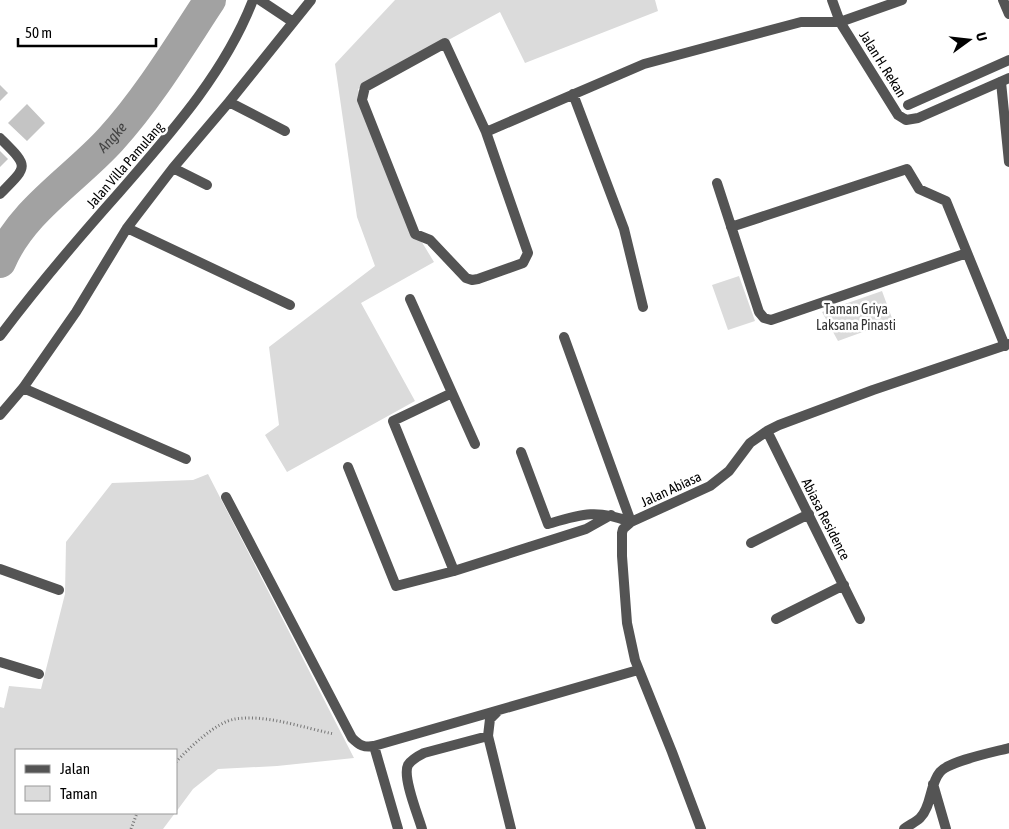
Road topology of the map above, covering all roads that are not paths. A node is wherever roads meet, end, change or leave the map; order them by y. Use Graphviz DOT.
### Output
graph roads {
  1 [pos="253,0"];
  2 [pos="260,0"];
  3 [pos="311,0"];
  4 [pos="832,0"];
  5 [pos="902,0"];
  6 [pos="1002,0"];
  7 [pos="1009,14"];
  8 [pos="293,22"];
  9 [pos="840,22"];
  10 [pos="1009,60"];
  11 [pos="1005,80"];
  12 [pos="572,94"];
  13 [pos="229,102"];
  14 [pos="908,105"];
  15 [pos="284,131"];
  16 [pos="486,132"];
  17 [pos="0,138"];
  18 [pos="1009,162"];
  19 [pos="173,168"];
  20 [pos="717,183"];
  21 [pos="206,185"];
  22 [pos="0,194"];
  23 [pos="731,227"];
  24 [pos="127,228"];
  25 [pos="967,252"];
  26 [pos="410,299"];
  27 [pos="290,305"];
  28 [pos="643,307"];
  29 [pos="0,336"];
  30 [pos="564,337"];
  31 [pos="1007,345"];
  32 [pos="23,388"];
  33 [pos="452,393"];
  34 [pos="0,415"];
  35 [pos="767,431"];
  36 [pos="475,444"];
  37 [pos="521,452"];
  38 [pos="186,459"];
  39 [pos="348,466"];
  40 [pos="226,497"];
  41 [pos="809,514"];
  42 [pos="611,515"];
  43 [pos="631,522"];
  44 [pos="752,544"];
  45 [pos="0,569"];
  46 [pos="454,571"];
  47 [pos="844,585"];
  48 [pos="59,590"];
  49 [pos="776,619"];
  50 [pos="860,619"];
  51 [pos="0,662"];
  52 [pos="638,670"];
  53 [pos="39,674"];
  54 [pos="497,712"];
  55 [pos="488,736"];
  56 [pos="374,746"];
  57 [pos="1009,748"];
  58 [pos="933,784"];
  59 [pos="398,829"];
  60 [pos="422,829"];
  61 [pos="511,829"];
  62 [pos="701,829"];
  63 [pos="904,829"];
  64 [pos="946,829"];
  1 -- 29 [label="street, Jalan Villa Pamulang"];
  2 -- 8 [label="street"];
  3 -- 8 [label="street"];
  4 -- 9 [label="street, Jalan H. Rekan"];
  5 -- 9 [label="street"];
  6 -- 7 [label="street"];
  8 -- 13 [label="street"];
  9 -- 11 [label="street, Jalan H. Rekan"];
  9 -- 12 [label="street"];
  10 -- 14 [label="street"];
  11 -- 18 [label="street"];
  12 -- 16 [label="street"];
  12 -- 28 [label="street"];
  13 -- 15 [label="street"];
  13 -- 19 [label="street"];
  16 -- 16 [label="street"];
  17 -- 22 [label="street"];
  19 -- 21 [label="street"];
  19 -- 24 [label="street"];
  20 -- 23 [label="street"];
  23 -- 25 [label="street"];
  23 -- 25 [label="street"];
  24 -- 27 [label="street"];
  24 -- 32 [label="street"];
  25 -- 31 [label="street"];
  26 -- 33 [label="street"];
  30 -- 43 [label="street"];
  31 -- 35 [label="street, Jalan Abiasa"];
  32 -- 34 [label="street"];
  32 -- 38 [label="street"];
  33 -- 36 [label="street"];
  33 -- 46 [label="street"];
  35 -- 41 [label="street, Abiasa Residence"];
  35 -- 43 [label="street, Jalan Abiasa"];
  37 -- 42 [label="street"];
  39 -- 46 [label="street"];
  40 -- 56 [label="street"];
  41 -- 44 [label="street"];
  41 -- 47 [label="street, Abiasa Residence"];
  42 -- 43 [label="street"];
  42 -- 46 [label="street"];
  43 -- 52 [label="street, Jalan Abiasa"];
  45 -- 48 [label="street"];
  47 -- 49 [label="street"];
  47 -- 50 [label="street, Abiasa Residence"];
  51 -- 53 [label="street"];
  52 -- 54 [label="street"];
  52 -- 62 [label="street, Jalan Abiasa"];
  54 -- 55 [label="street"];
  54 -- 56 [label="street"];
  55 -- 60 [label="street"];
  55 -- 61 [label="street"];
  56 -- 59 [label="street"];
  57 -- 58 [label="street"];
  58 -- 63 [label="street"];
  58 -- 64 [label="street"];
}
